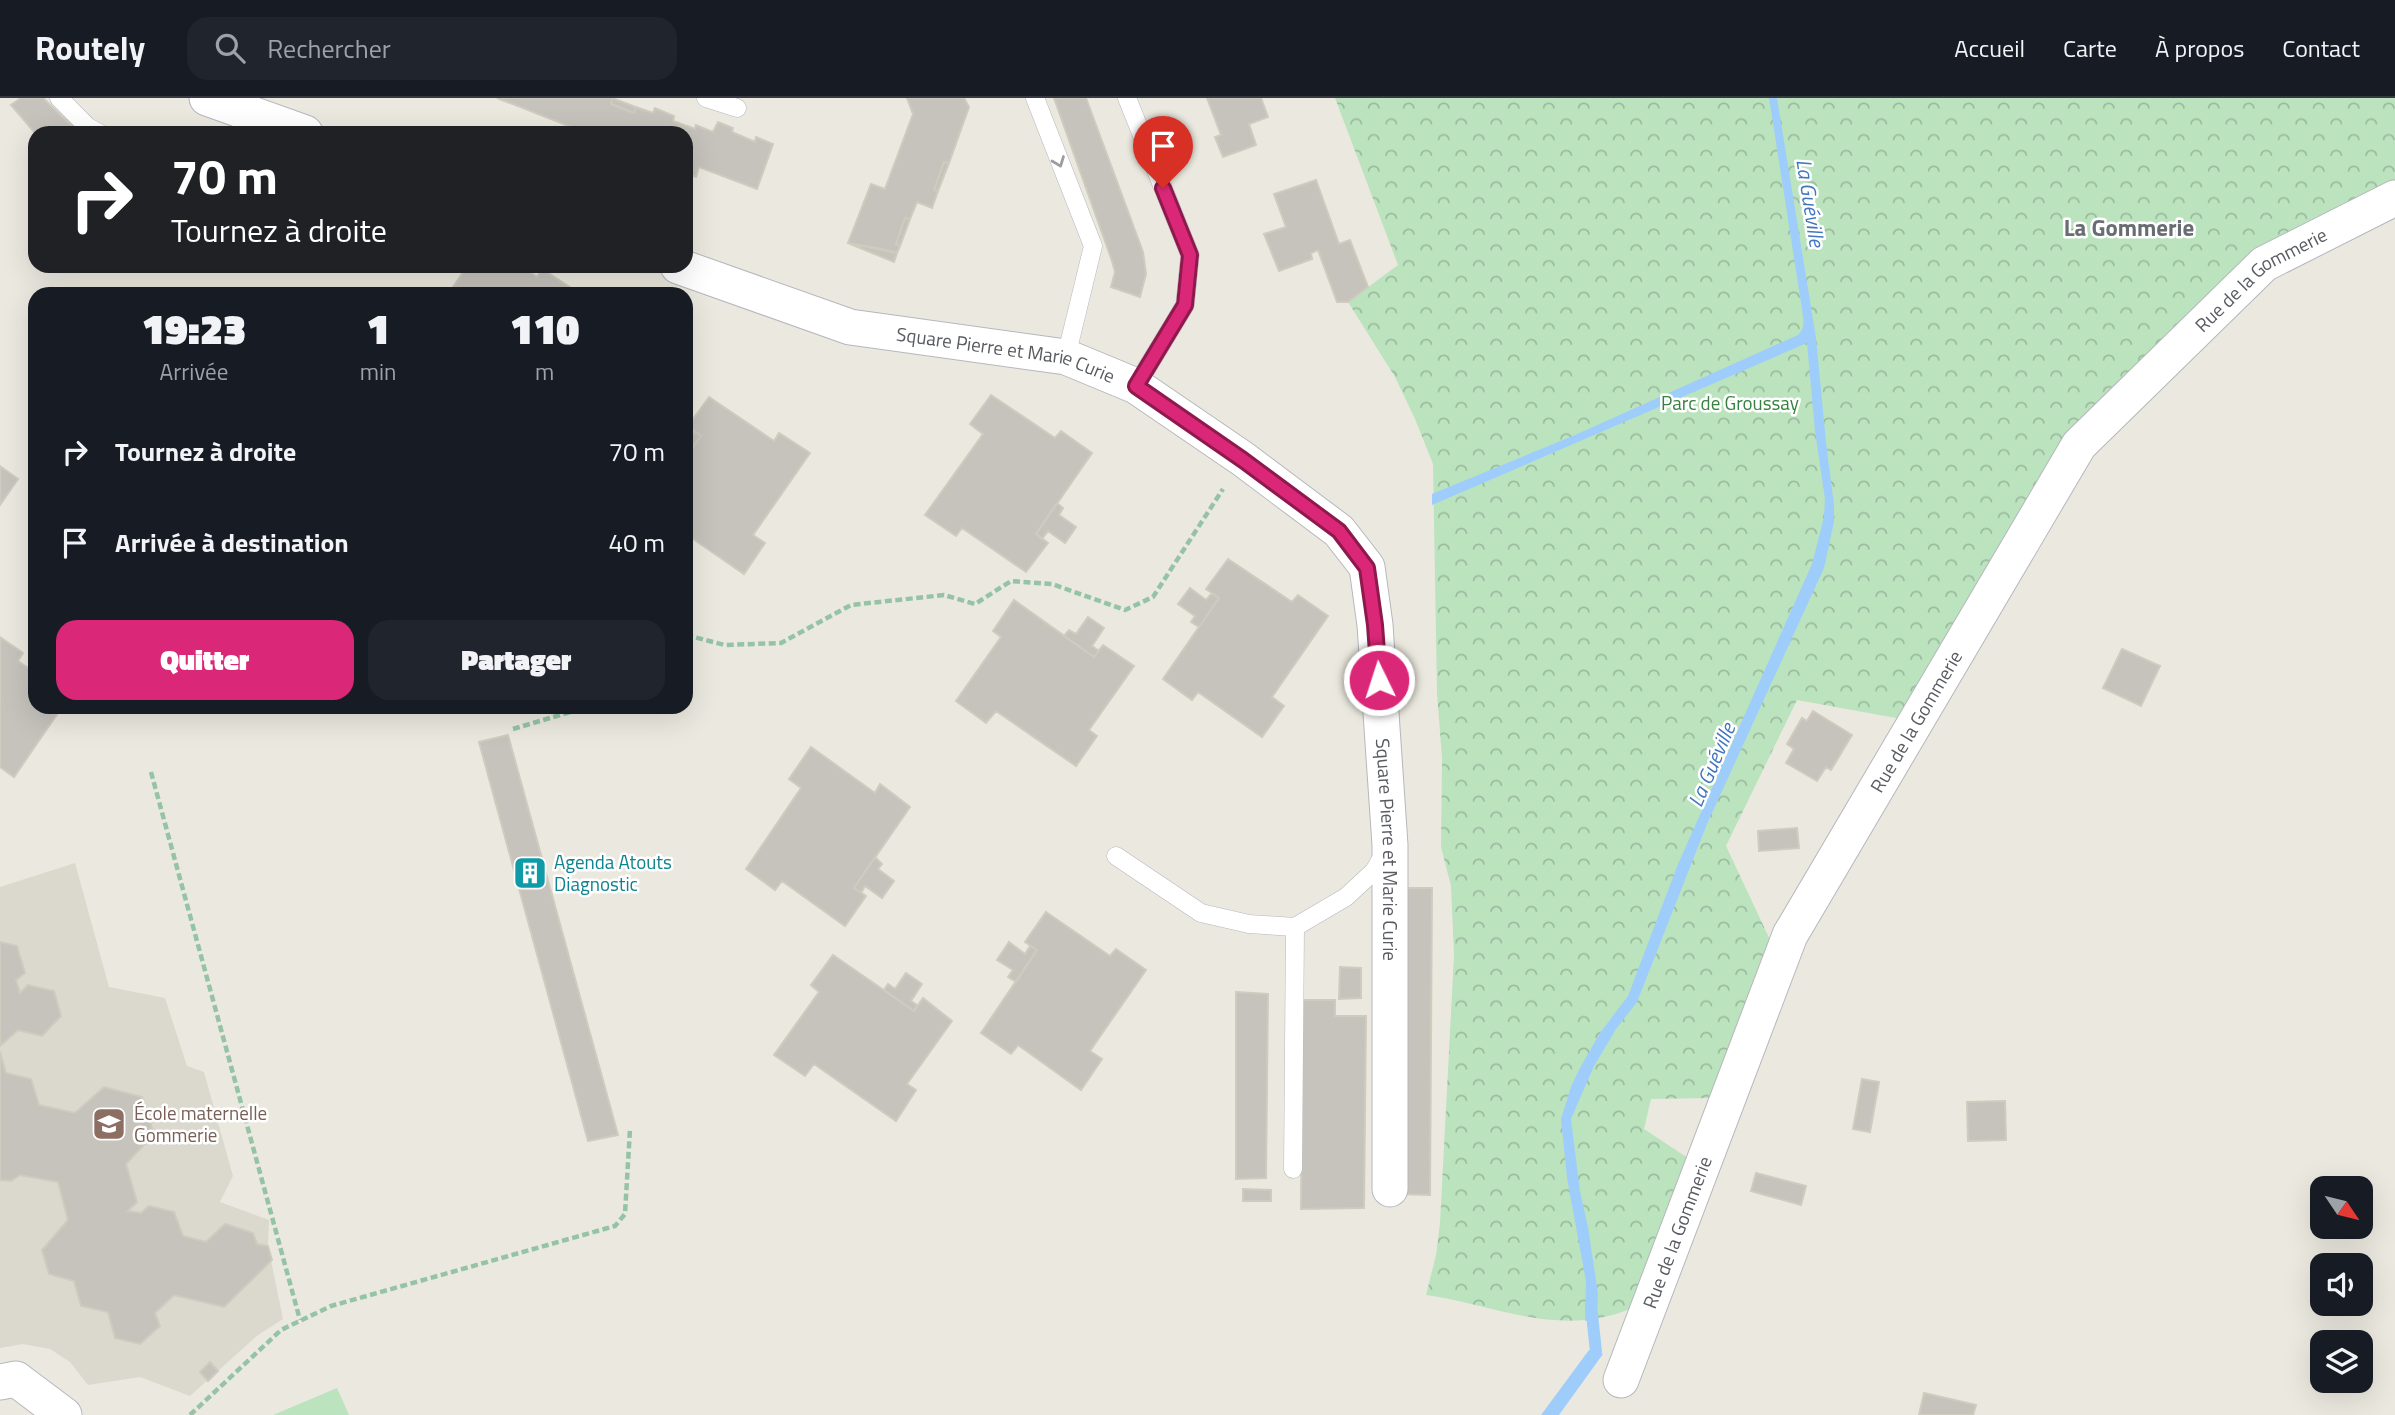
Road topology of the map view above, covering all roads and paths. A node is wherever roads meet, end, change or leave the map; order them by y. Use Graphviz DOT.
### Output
graph roads {
  1 [pos="59,98"];
  2 [pos="207,98"];
  3 [pos="706,98"];
  4 [pos="1035,98"];
  5 [pos="1127,98"];
  6 [pos="737,108"];
  7 [pos="243,123"];
  8 [pos="87,126"];
  9 [pos="261,126"];
  10 [pos="2395,198"];
  11 [pos="693,271"];
  12 [pos="1066,357"];
  13 [pos="1136,386"];
  14 [pos="1243,460"];
  15 [pos="693,637"];
  16 [pos="563,714"];
  17 [pos="513,729"];
  18 [pos="150,772"];
  19 [pos="1390,845"];
  20 [pos="1115,856"];
  21 [pos="1295,927"];
  22 [pos="630,1129"];
  23 [pos="1293,1169"];
  24 [pos="1390,1189"];
  25 [pos="300,1321"];
  26 [pos="1620,1380"];
  27 [pos="0,1382"];
  28 [pos="64,1415"];
  29 [pos="190,1415"];
  1 -- 8 [label="lane"];
  2 -- 7 [label="street"];
  3 -- 6 [label="lane"];
  4 -- 12 [label="lane, one-way"];
  5 -- 13 [label="lane"];
  7 -- 9 [label="street"];
  10 -- 26 [label="street, Rue de la Gommerie"];
  11 -- 12 [label="street, Square Pierre et Marie Curie"];
  12 -- 13 [label="street, Square Pierre et Marie Curie"];
  13 -- 14 [label="street, Square Pierre et Marie Curie"];
  14 -- 15 [label="path"];
  14 -- 19 [label="street, Square Pierre et Marie Curie"];
  16 -- 17 [label="path"];
  18 -- 25 [label="path"];
  19 -- 21 [label="lane"];
  19 -- 24 [label="street, Square Pierre et Marie Curie"];
  20 -- 21 [label="lane"];
  21 -- 23 [label="lane"];
  22 -- 25 [label="path"];
  25 -- 29 [label="path"];
  27 -- 28 [label="street"];
}
